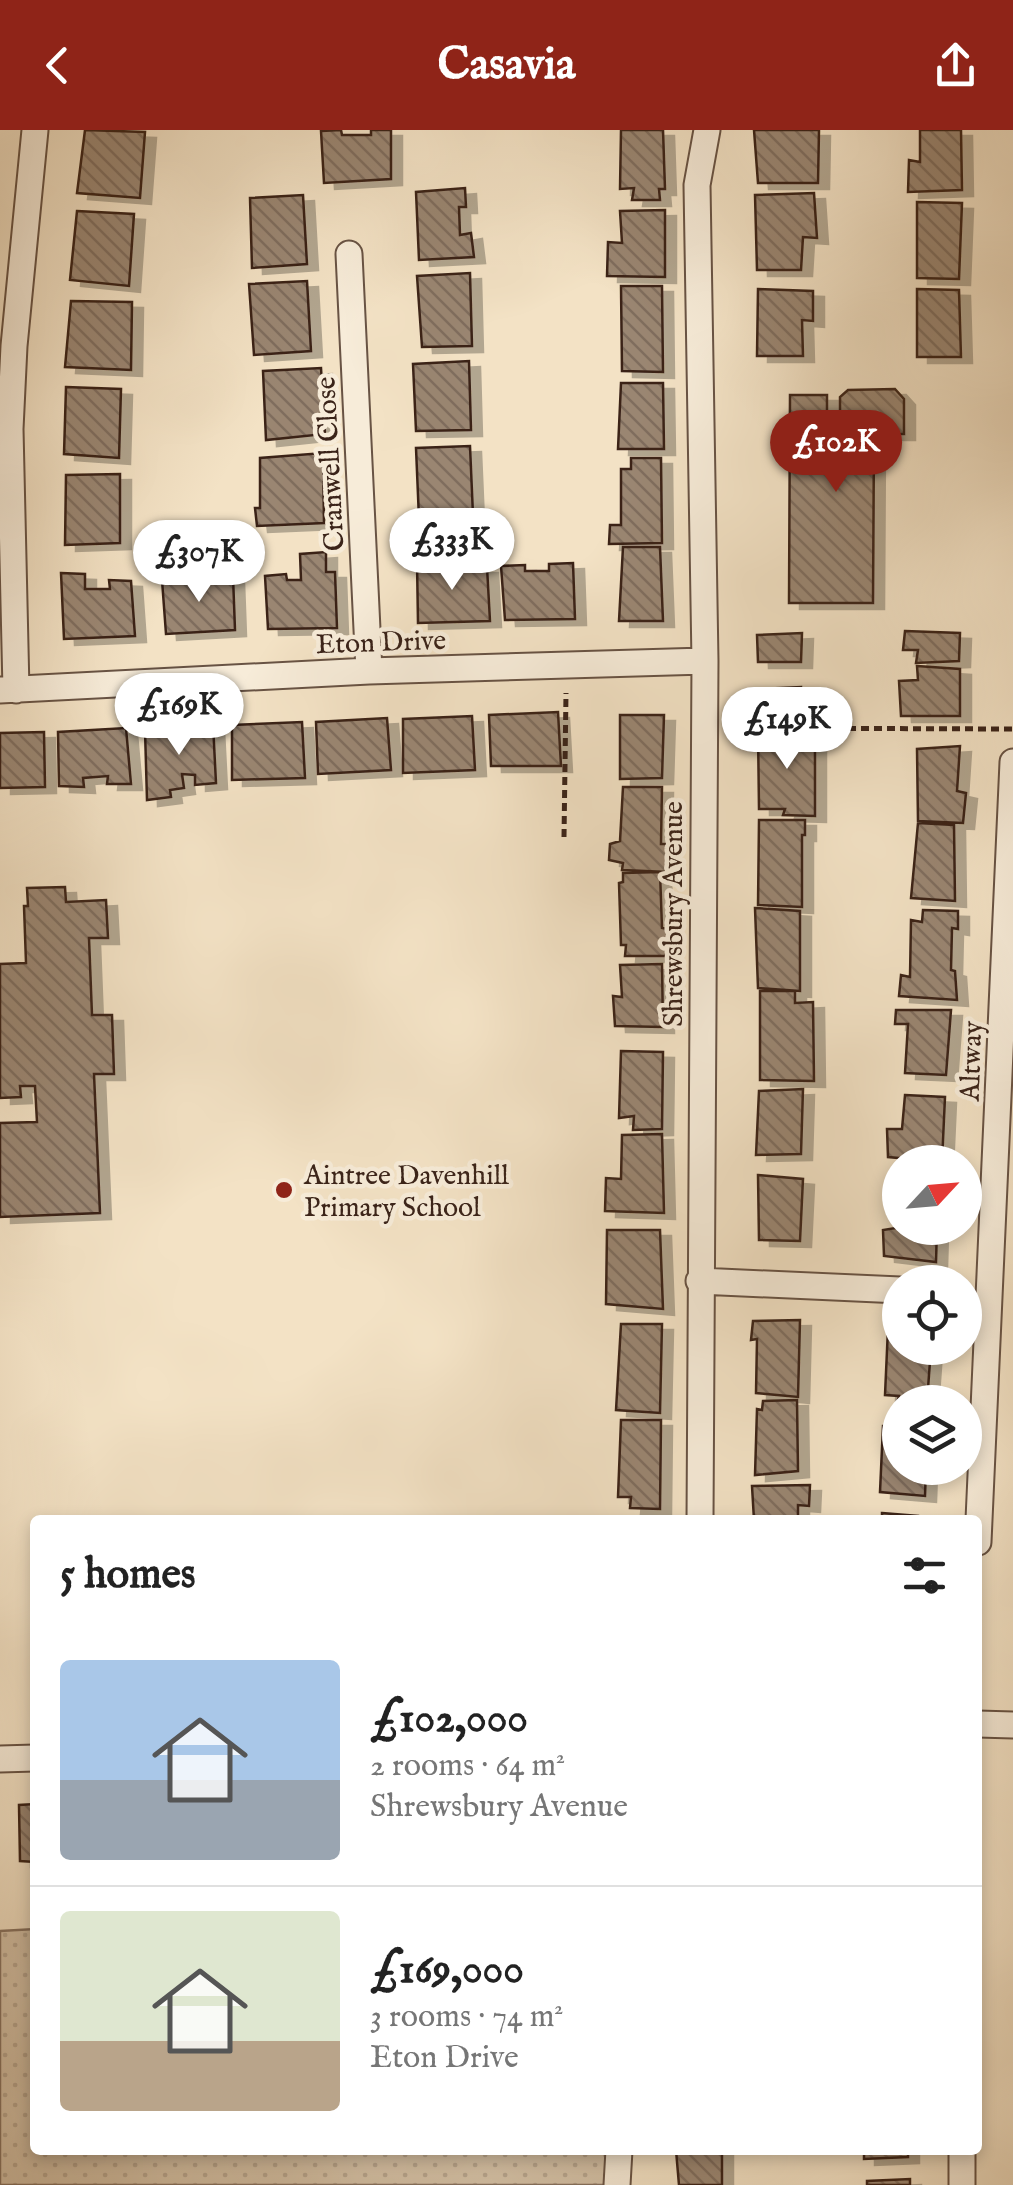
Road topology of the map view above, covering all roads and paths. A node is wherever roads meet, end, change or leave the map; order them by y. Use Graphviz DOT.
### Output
graph roads {
  1 [pos="35,130"];
  2 [pos="706,130"];
  3 [pos="349,254"];
  4 [pos="705,661"];
  5 [pos="566,665"];
  6 [pos="369,670"];
  7 [pos="8,690"];
  8 [pos="704,728"];
  9 [pos="1013,729"];
  10 [pos="1013,762"];
  11 [pos="564,837"];
  12 [pos="979,1265"];
  13 [pos="699,1281"];
  14 [pos="882,1289"];
  15 [pos="977,1365"];
  16 [pos="700,1515"];
  17 [pos="978,1515"];
  18 [pos="982,1724"];
  19 [pos="1013,1725"];
  20 [pos="30,1758"];
  21 [pos="0,1759"];
  22 [pos="619,2155"];
  23 [pos="962,2155"];
  24 [pos="618,2185"];
  25 [pos="962,2185"];
  1 -- 7 [label="street"];
  2 -- 4 [label="street, Shrewsbury Avenue"];
  3 -- 6 [label="street, Cranwell Close"];
  4 -- 5 [label="street, Eton Drive"];
  4 -- 8 [label="street, Shrewsbury Avenue"];
  5 -- 6 [label="street, Eton Drive"];
  5 -- 11 [label="path"];
  6 -- 7 [label="street, Eton Drive"];
  8 -- 9 [label="path"];
  8 -- 13 [label="street, Shrewsbury Avenue"];
  10 -- 12 [label="street, Altway"];
  13 -- 14 [label="street"];
  13 -- 16 [label="street, Shrewsbury Avenue"];
  15 -- 17 [label="street, Altway"];
  18 -- 19 [label="street"];
  20 -- 21 [label="street"];
  22 -- 24 [label="street"];
  23 -- 25 [label="street"];
}
